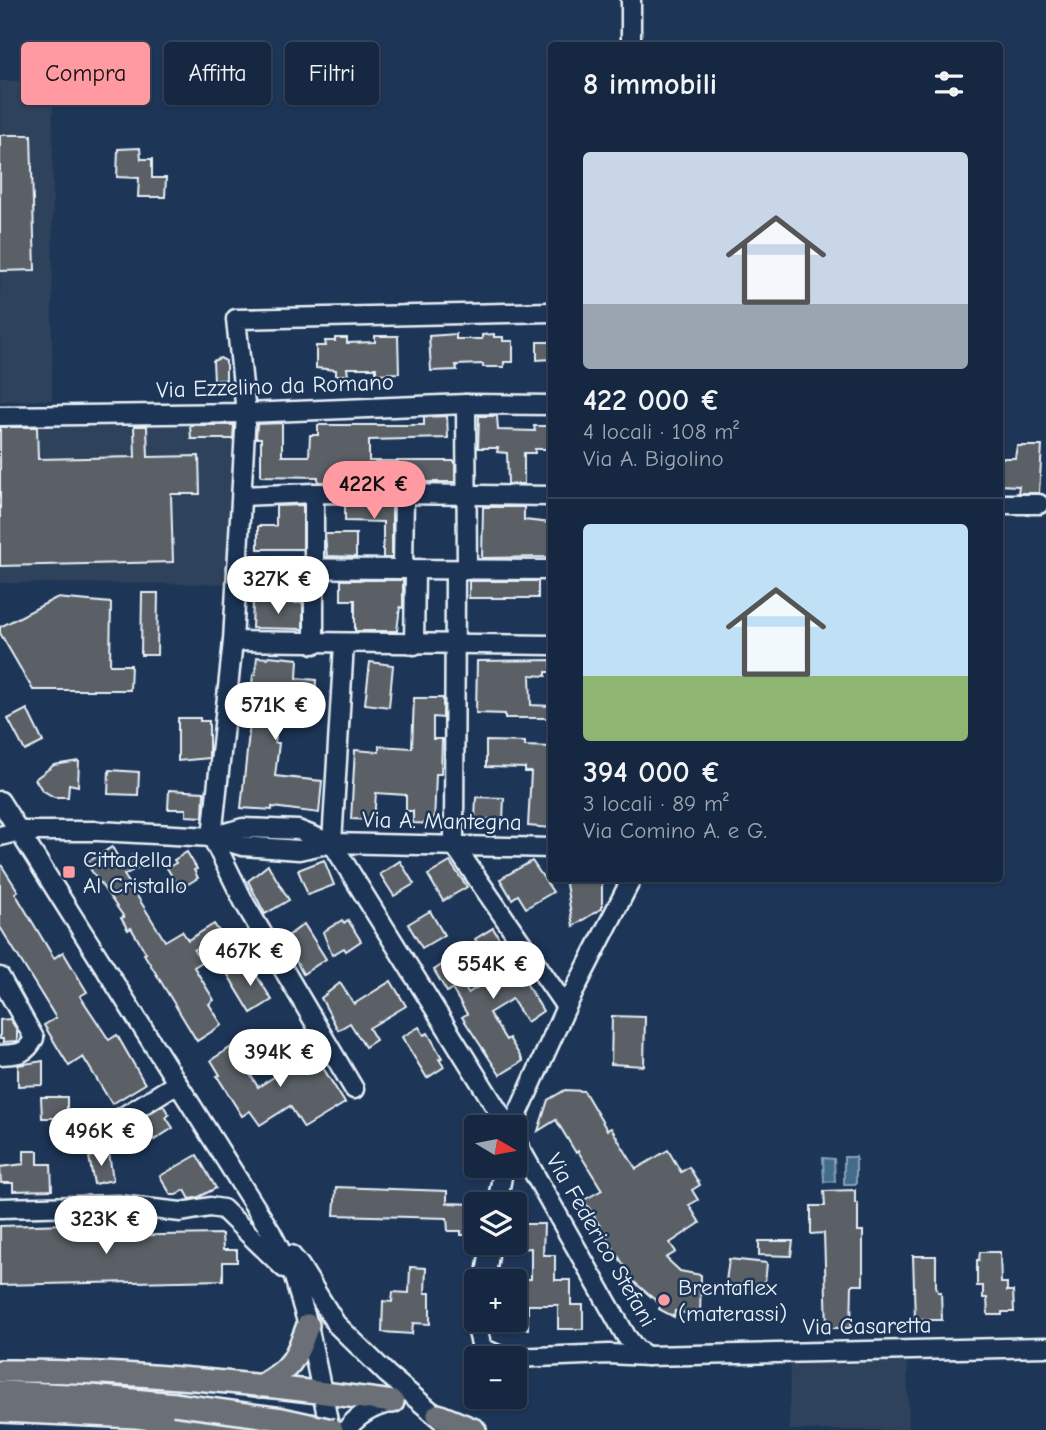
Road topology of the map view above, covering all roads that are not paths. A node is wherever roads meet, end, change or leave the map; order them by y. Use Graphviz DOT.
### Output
graph roads {
  1 [pos="631,0"];
  2 [pos="631,42"];
  3 [pos="548,312"];
  4 [pos="466,404"];
  5 [pos="548,405"];
  6 [pos="246,413"];
  7 [pos="0,416"];
  8 [pos="314,493"];
  9 [pos="404,494"];
  10 [pos="242,496"];
  11 [pos="467,496"];
  12 [pos="548,496"];
  13 [pos="1003,504"];
  14 [pos="1039,504"];
  15 [pos="237,568"];
  16 [pos="314,570"];
  17 [pos="409,570"];
  18 [pos="461,570"];
  19 [pos="548,570"];
  20 [pos="233,641"];
  21 [pos="314,644"];
  22 [pos="344,644"];
  23 [pos="414,645"];
  24 [pos="548,645"];
  25 [pos="455,646"];
  26 [pos="0,801"];
  27 [pos="20,831"];
  28 [pos="0,836"];
  29 [pos="212,837"];
  30 [pos="332,843"];
  31 [pos="454,845"];
  32 [pos="548,848"];
  33 [pos="630,882"];
  34 [pos="0,977"];
  35 [pos="566,1007"];
  36 [pos="0,1055"];
  37 [pos="176,1084"];
  38 [pos="354,1089"];
  39 [pos="502,1115"];
  40 [pos="516,1115"];
  41 [pos="74,1138"];
  42 [pos="527,1161"];
  43 [pos="0,1208"];
  44 [pos="271,1232"];
  45 [pos="294,1277"];
  46 [pos="308,1325"];
  47 [pos="1046,1347"];
  48 [pos="647,1356"];
  49 [pos="527,1357"];
  50 [pos="0,1371"];
  51 [pos="260,1385"];
  52 [pos="0,1392"];
  53 [pos="321,1392"];
  54 [pos="393,1402"];
  55 [pos="0,1411"];
  56 [pos="438,1418"];
  57 [pos="244,1430"];
  58 [pos="331,1430"];
  59 [pos="346,1430"];
  60 [pos="475,1430"];
  1 -- 2 [label="street"];
  3 -- 6 [label="street"];
  4 -- 5 [label="street, Via Ezzelino da Romano"];
  4 -- 6 [label="street, Via Ezzelino da Romano"];
  4 -- 11 [label="street"];
  6 -- 7 [label="street, Via Ezzelino da Romano"];
  6 -- 10 [label="street"];
  8 -- 9 [label="street"];
  8 -- 10 [label="street"];
  8 -- 16 [label="street"];
  9 -- 11 [label="street"];
  9 -- 17 [label="street"];
  10 -- 15 [label="street"];
  11 -- 12 [label="street"];
  11 -- 18 [label="street"];
  13 -- 14 [label="street"];
  15 -- 16 [label="street"];
  15 -- 20 [label="street"];
  16 -- 17 [label="street"];
  16 -- 21 [label="street"];
  17 -- 18 [label="street"];
  17 -- 23 [label="street"];
  18 -- 19 [label="street"];
  18 -- 25 [label="street"];
  20 -- 21 [label="street"];
  20 -- 29 [label="street"];
  21 -- 22 [label="street"];
  22 -- 23 [label="street"];
  22 -- 30 [label="street"];
  23 -- 25 [label="street"];
  24 -- 25 [label="street"];
  25 -- 31 [label="street"];
  26 -- 27 [label="street"];
  27 -- 28 [label="street, Via A. Mantegna"];
  27 -- 29 [label="street, Via A. Mantegna"];
  27 -- 37 [label="street"];
  29 -- 30 [label="street, Via A. Mantegna"];
  29 -- 38 [label="street"];
  30 -- 31 [label="street, Via A. Mantegna"];
  30 -- 39 [label="street"];
  31 -- 32 [label="street, Via A. Mantegna"];
  31 -- 35 [label="street"];
  33 -- 35 [label="street"];
  34 -- 36 [label="street"];
  35 -- 40 [label="street"];
  37 -- 41 [label="street"];
  37 -- 44 [label="street"];
  42 -- 48 [label="street, Via Federico Stefani"];
  43 -- 45 [label="street"];
  44 -- 45 [label="street"];
  44 -- 56 [label="street"];
  45 -- 46 [label="street"];
  46 -- 51 [label="main road"];
  46 -- 53 [label="street"];
  47 -- 48 [label="street, Via Casaretta"];
  48 -- 49 [label="street, Via Federico Stefani"];
  50 -- 51 [label="main road"];
  51 -- 53 [label="main road"];
  52 -- 58 [label="main road, bridge"];
  53 -- 54 [label="main road"];
  53 -- 58 [label="street"];
  54 -- 56 [label="street"];
  54 -- 59 [label="street"];
  55 -- 57 [label="main road"];
  56 -- 60 [label="main road"];
}
